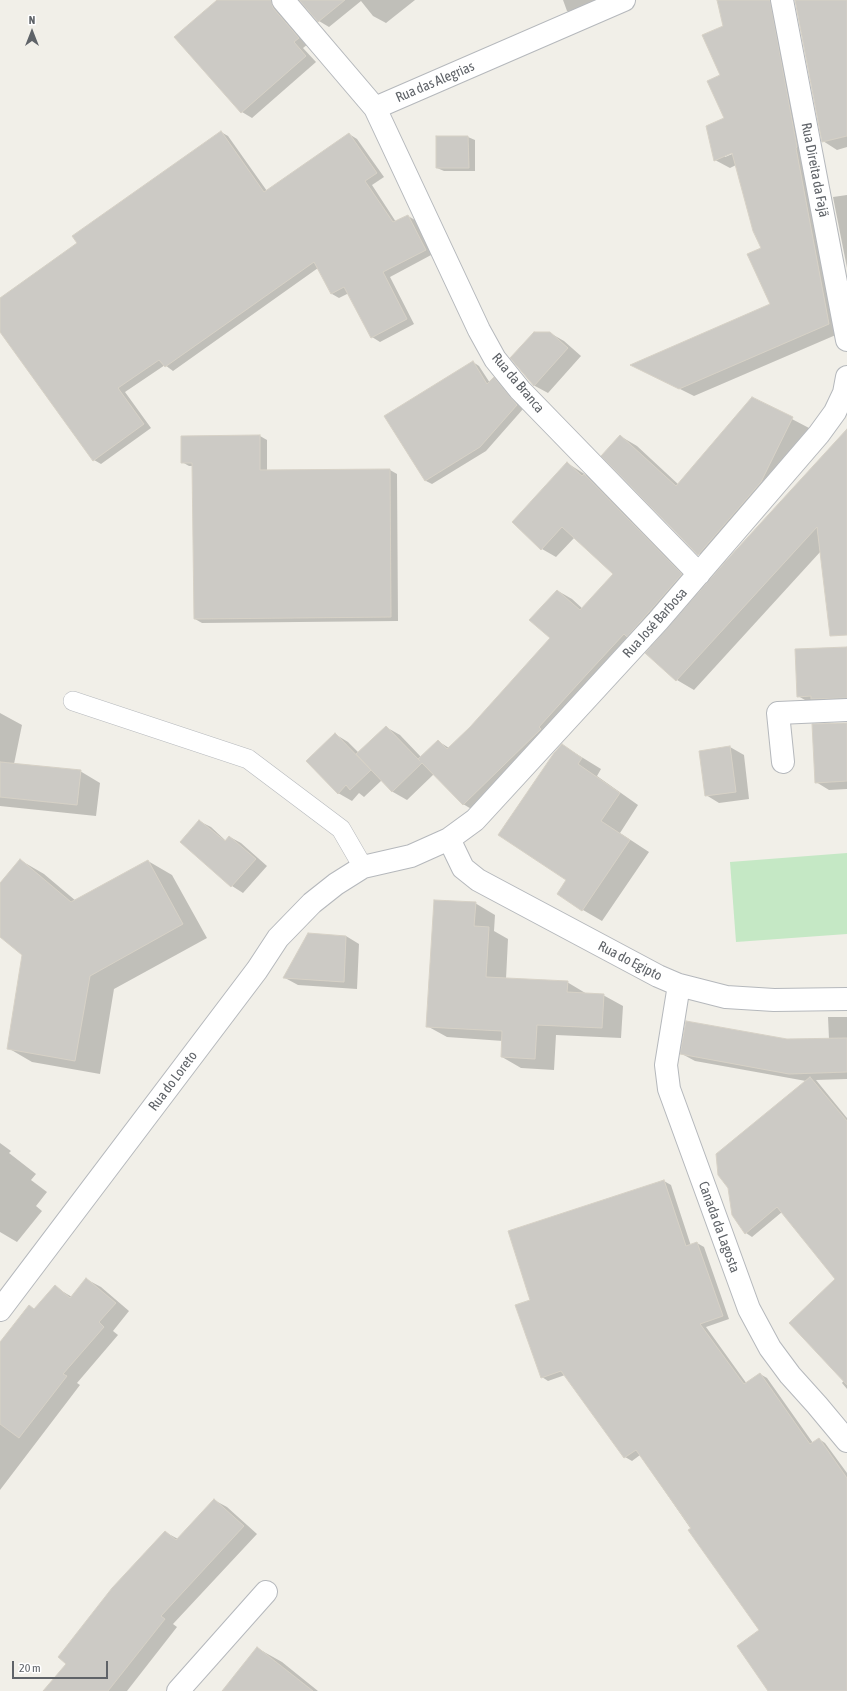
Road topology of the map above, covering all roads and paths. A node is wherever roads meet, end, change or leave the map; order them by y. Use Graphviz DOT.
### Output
graph roads {
  1 [pos="283,0"];
  2 [pos="624,0"];
  3 [pos="782,0"];
  4 [pos="375,108"];
  5 [pos="847,340"];
  6 [pos="846,390"];
  7 [pos="699,574"];
  8 [pos="73,702"];
  9 [pos="847,710"];
  10 [pos="783,762"];
  11 [pos="449,839"];
  12 [pos="363,867"];
  13 [pos="679,985"];
  14 [pos="847,999"];
  15 [pos="0,1310"];
  16 [pos="847,1441"];
  17 [pos="266,1592"];
  18 [pos="178,1691"];
  1 -- 4 [label="street"];
  2 -- 4 [label="street, Rua das Alegrias"];
  3 -- 5 [label="street, Rua Direita da Fajã"];
  4 -- 7 [label="street, Rua da Branca"];
  6 -- 7 [label="street, Rua José Barbosa"];
  7 -- 11 [label="street, Rua José Barbosa"];
  8 -- 12 [label="lane"];
  9 -- 10 [label="street"];
  11 -- 12 [label="street, Rua José Barbosa"];
  11 -- 13 [label="street, Rua do Egipto"];
  12 -- 15 [label="street, Rua do Loreto"];
  13 -- 14 [label="street, Rua do Egipto"];
  13 -- 16 [label="street, Canada da Lagosta"];
  17 -- 18 [label="street"];
}
